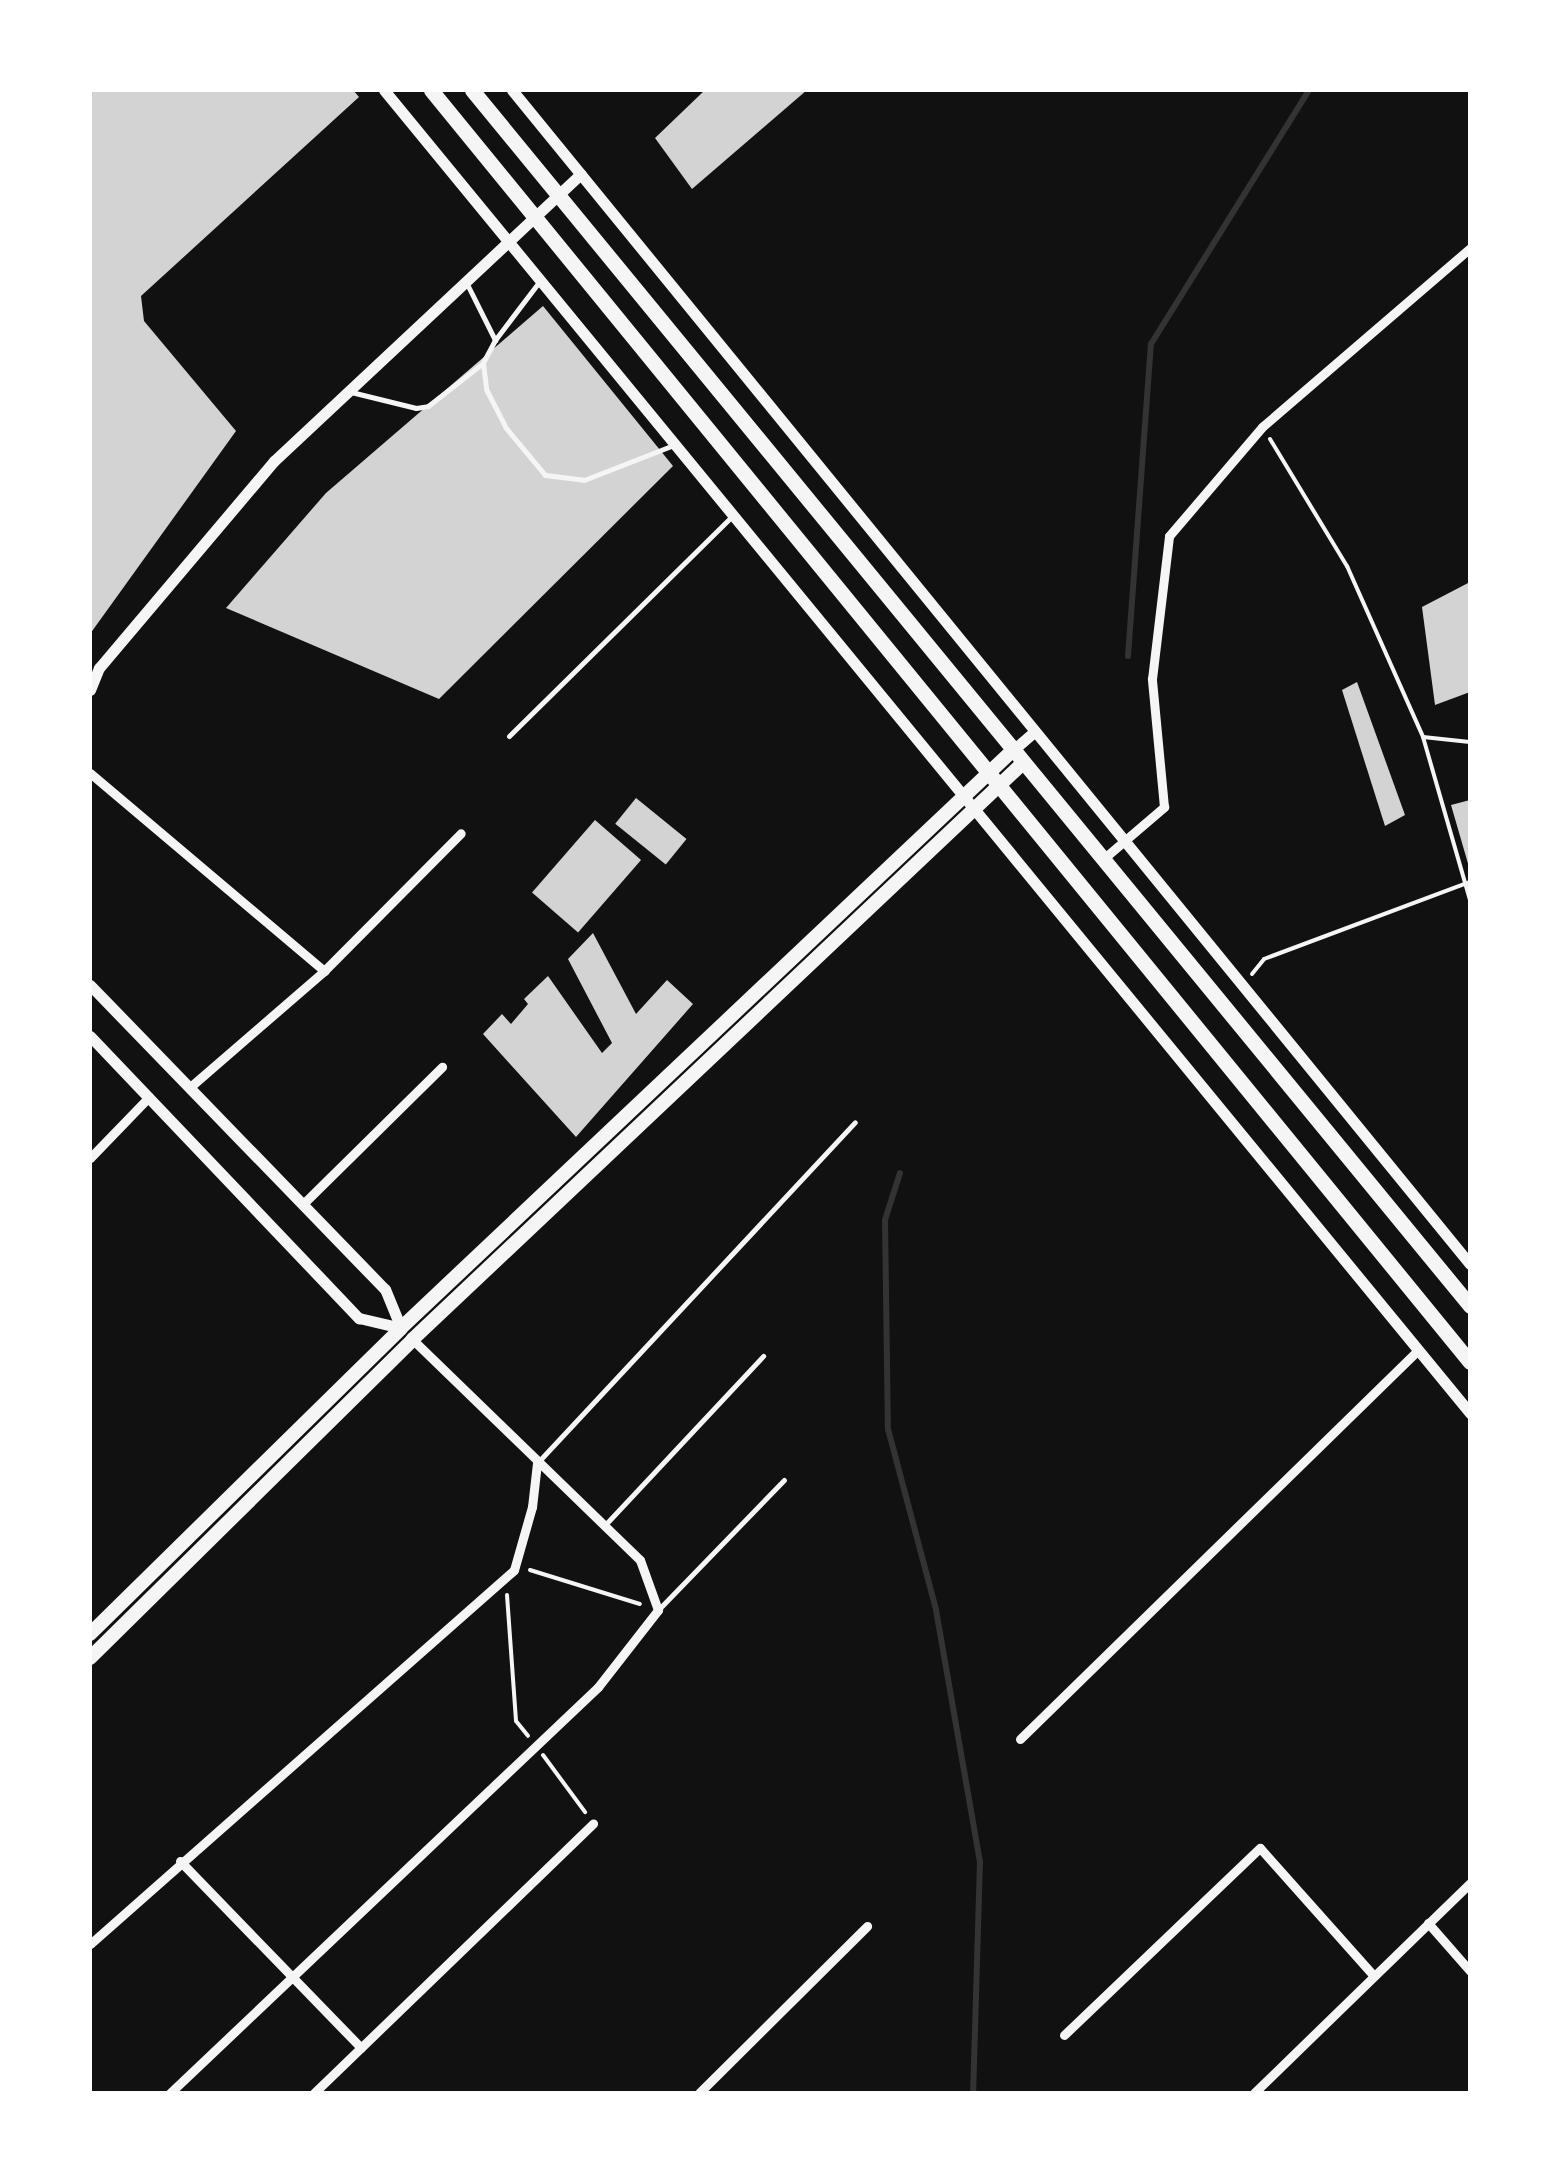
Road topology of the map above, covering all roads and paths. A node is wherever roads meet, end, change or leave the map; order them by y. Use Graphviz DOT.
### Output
graph roads {
  1 [pos="384,90"];
  2 [pos="431,90"];
  3 [pos="472,90"];
  4 [pos="512,90"];
  5 [pos="581,174"];
  6 [pos="560,192"];
  7 [pos="534,216"];
  8 [pos="507,242"];
  9 [pos="1470,248"];
  10 [pos="540,280"];
  11 [pos="465,281"];
  12 [pos="494,340"];
  13 [pos="483,363"];
  14 [pos="348,391"];
  15 [pos="1262,427"];
  16 [pos="674,446"];
  17 [pos="732,516"];
  18 [pos="95,669"];
  19 [pos="90,690"];
  20 [pos="1035,731"];
  21 [pos="509,736"];
  22 [pos="1423,737"];
  23 [pos="1470,742"];
  24 [pos="1017,758"];
  25 [pos="90,773"];
  26 [pos="992,782"];
  27 [pos="963,798"];
  28 [pos="973,811"];
  29 [pos="461,833"];
  30 [pos="1126,842"];
  31 [pos="1102,860"];
  32 [pos="1468,883"];
  33 [pos="1470,900"];
  34 [pos="324,971"];
  35 [pos="90,985"];
  36 [pos="1243,986"];
  37 [pos="90,1036"];
  38 [pos="442,1067"];
  39 [pos="189,1088"];
  40 [pos="149,1098"];
  41 [pos="854,1122"];
  42 [pos="90,1158"];
  43 [pos="304,1203"];
  44 [pos="1470,1264"];
  45 [pos="1470,1306"];
  46 [pos="401,1328"];
  47 [pos="412,1339"];
  48 [pos="1418,1350"];
  49 [pos="763,1356"];
  50 [pos="1470,1362"];
  51 [pos="1470,1413"];
  52 [pos="537,1463"];
  53 [pos="784,1480"];
  54 [pos="604,1526"];
  55 [pos="530,1556"];
  56 [pos="514,1570"];
  57 [pos="658,1610"];
  58 [pos="90,1634"];
  59 [pos="90,1658"];
  60 [pos="1020,1739"];
  61 [pos="536,1746"];
  62 [pos="593,1824"];
  63 [pos="180,1862"];
  64 [pos="1470,1883"];
  65 [pos="1428,1923"];
  66 [pos="867,1926"];
  67 [pos="90,1944"];
  68 [pos="1470,1972"];
  69 [pos="1374,1976"];
  70 [pos="292,1980"];
  71 [pos="1064,2035"];
  72 [pos="361,2048"];
  73 [pos="170,2093"];
  74 [pos="314,2093"];
  75 [pos="699,2093"];
  76 [pos="1254,2093"];
  1 -- 8 [label="street"];
  2 -- 7 [label="highway"];
  3 -- 6 [label="highway"];
  4 -- 5 [label="street"];
  5 -- 6 [label="street"];
  5 -- 20 [label="street"];
  6 -- 7 [label="street"];
  6 -- 24 [label="highway"];
  7 -- 8 [label="street"];
  7 -- 26 [label="highway"];
  8 -- 10 [label="street"];
  8 -- 11 [label="street"];
  9 -- 15 [label="street"];
  10 -- 12 [label="lane"];
  10 -- 16 [label="street"];
  11 -- 12 [label="lane"];
  11 -- 14 [label="street"];
  12 -- 13 [label="lane"];
  13 -- 14 [label="lane"];
  13 -- 16 [label="lane"];
  14 -- 18 [label="street"];
  15 -- 22 [label="path"];
  15 -- 30 [label="street"];
  16 -- 17 [label="street"];
  17 -- 21 [label="lane"];
  17 -- 27 [label="street"];
  18 -- 19 [label="street"];
  20 -- 24 [label="street"];
  20 -- 30 [label="street"];
  22 -- 23 [label="path"];
  22 -- 32 [label="path"];
  24 -- 26 [label="main road"];
  24 -- 31 [label="highway"];
  25 -- 34 [label="street"];
  26 -- 27 [label="main road"];
  26 -- 28 [label="main road"];
  26 -- 50 [label="highway"];
  27 -- 28 [label="street"];
  27 -- 46 [label="main road"];
  28 -- 47 [label="main road"];
  28 -- 48 [label="street"];
  29 -- 34 [label="street"];
  30 -- 31 [label="street"];
  30 -- 36 [label="street"];
  31 -- 45 [label="highway"];
  32 -- 33 [label="path"];
  32 -- 36 [label="path"];
  34 -- 39 [label="street"];
  35 -- 39 [label="street"];
  36 -- 44 [label="street"];
  37 -- 40 [label="street"];
  38 -- 43 [label="street"];
  39 -- 43 [label="street"];
  40 -- 42 [label="street"];
  40 -- 46 [label="street"];
  41 -- 52 [label="lane"];
  43 -- 46 [label="street"];
  46 -- 47 [label="street"];
  46 -- 58 [label="main road"];
  47 -- 52 [label="street"];
  47 -- 59 [label="main road"];
  48 -- 51 [label="street"];
  48 -- 60 [label="street"];
  49 -- 54 [label="lane"];
  52 -- 54 [label="street"];
  52 -- 56 [label="street"];
  53 -- 57 [label="lane"];
  54 -- 57 [label="street"];
  55 -- 57 [label="path"];
  56 -- 61 [label="path"];
  56 -- 63 [label="street"];
  57 -- 61 [label="street"];
  61 -- 62 [label="path"];
  61 -- 70 [label="street"];
  62 -- 72 [label="street"];
  63 -- 67 [label="street"];
  63 -- 70 [label="street"];
  64 -- 65 [label="street"];
  65 -- 68 [label="street"];
  65 -- 69 [label="street"];
  66 -- 75 [label="street"];
  69 -- 71 [label="street"];
  69 -- 76 [label="street"];
  70 -- 72 [label="street"];
  70 -- 73 [label="street"];
  72 -- 74 [label="street"];
}
